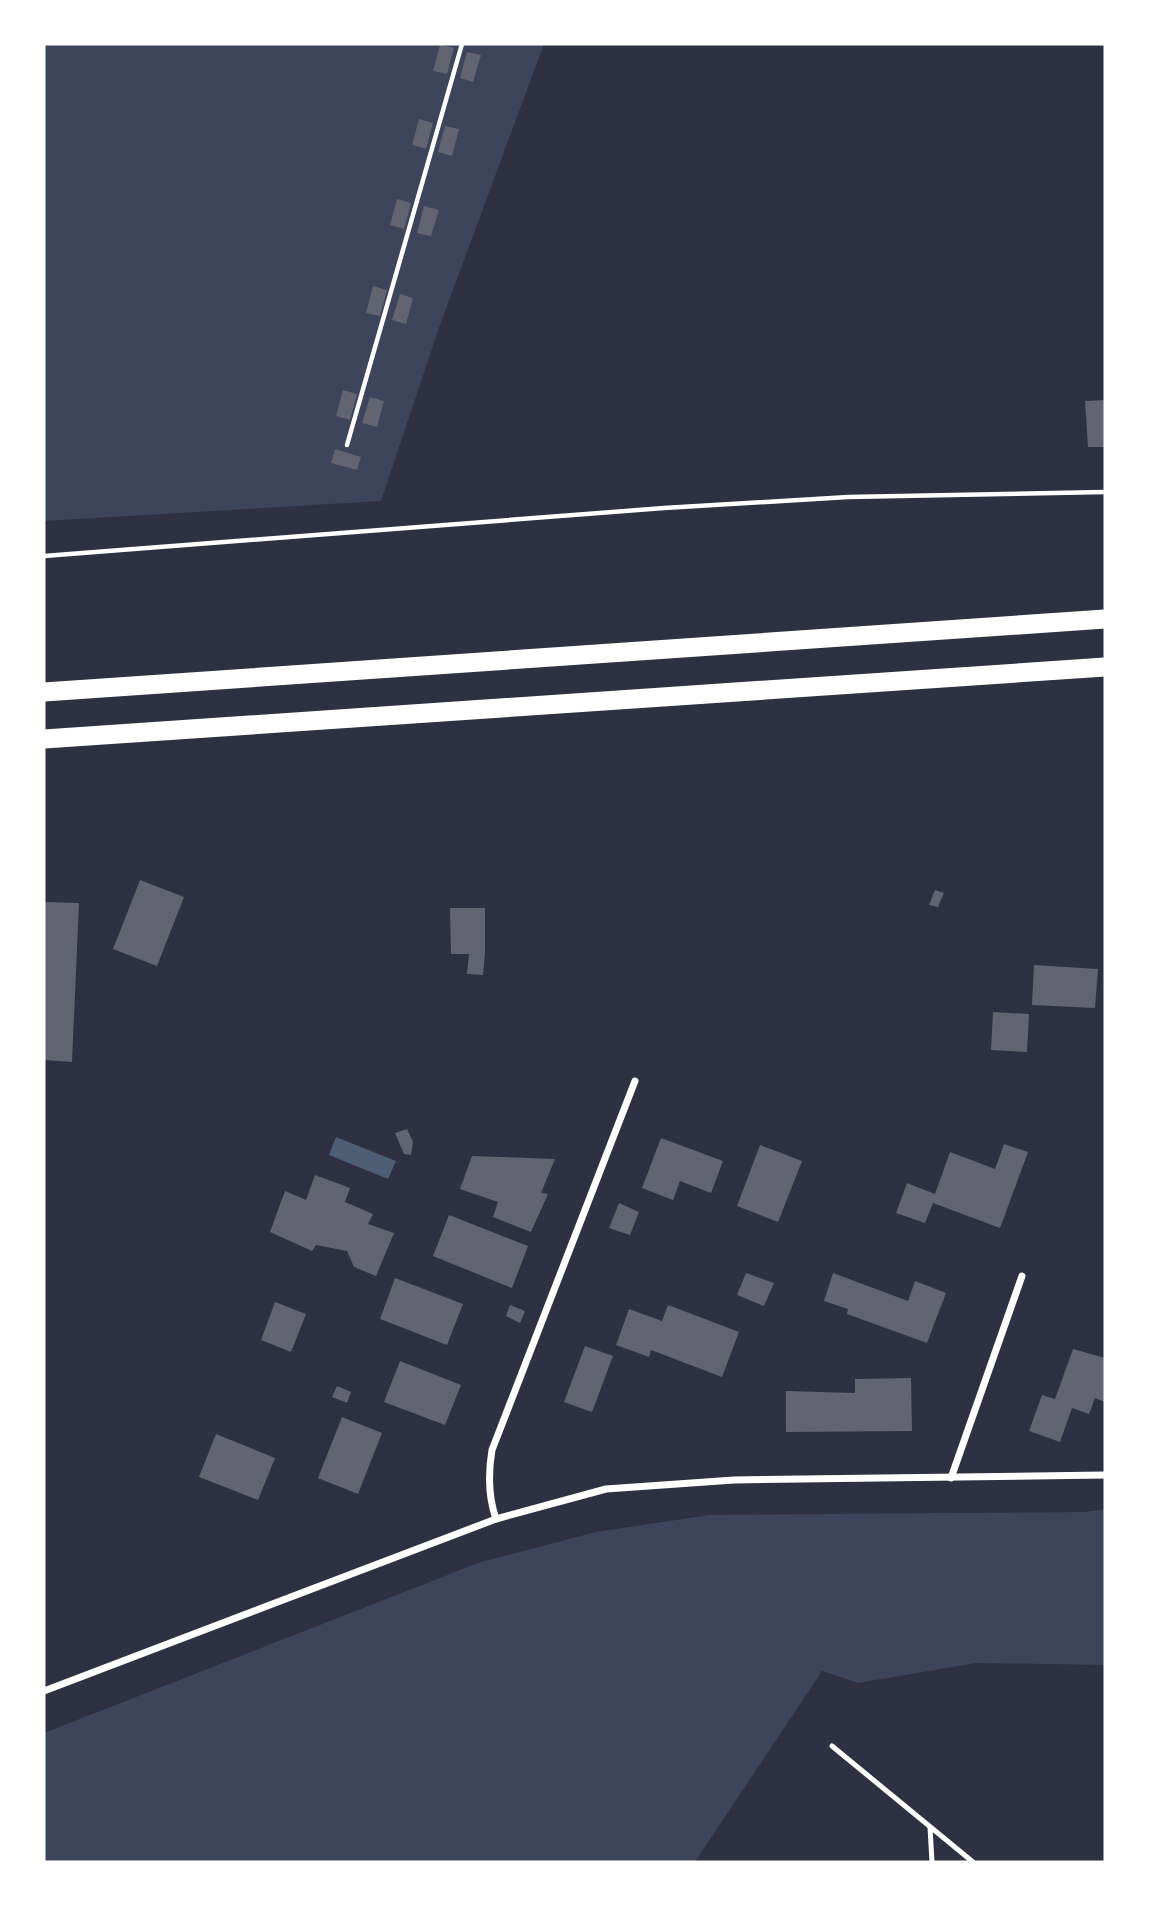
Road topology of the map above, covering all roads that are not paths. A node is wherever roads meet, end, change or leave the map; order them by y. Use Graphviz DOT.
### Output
graph roads {
  1 [pos="1105,619"];
  2 [pos="1105,667"];
  3 [pos="44,692"];
  4 [pos="44,739"];
  5 [pos="635,1082"];
  6 [pos="1022,1276"];
  7 [pos="1105,1475"];
  8 [pos="951,1478"];
  9 [pos="496,1519"];
  10 [pos="44,1691"];
  11 [pos="832,1746"];
  12 [pos="930,1827"];
  13 [pos="932,1862"];
  14 [pos="973,1862"];
  1 -- 3 [label="highway"];
  2 -- 4 [label="highway"];
  5 -- 9 [label="street"];
  6 -- 8 [label="street"];
  7 -- 8 [label="street"];
  8 -- 9 [label="street"];
  9 -- 10 [label="street"];
  11 -- 12 [label="lane"];
  12 -- 13 [label="lane"];
  12 -- 14 [label="lane"];
}
